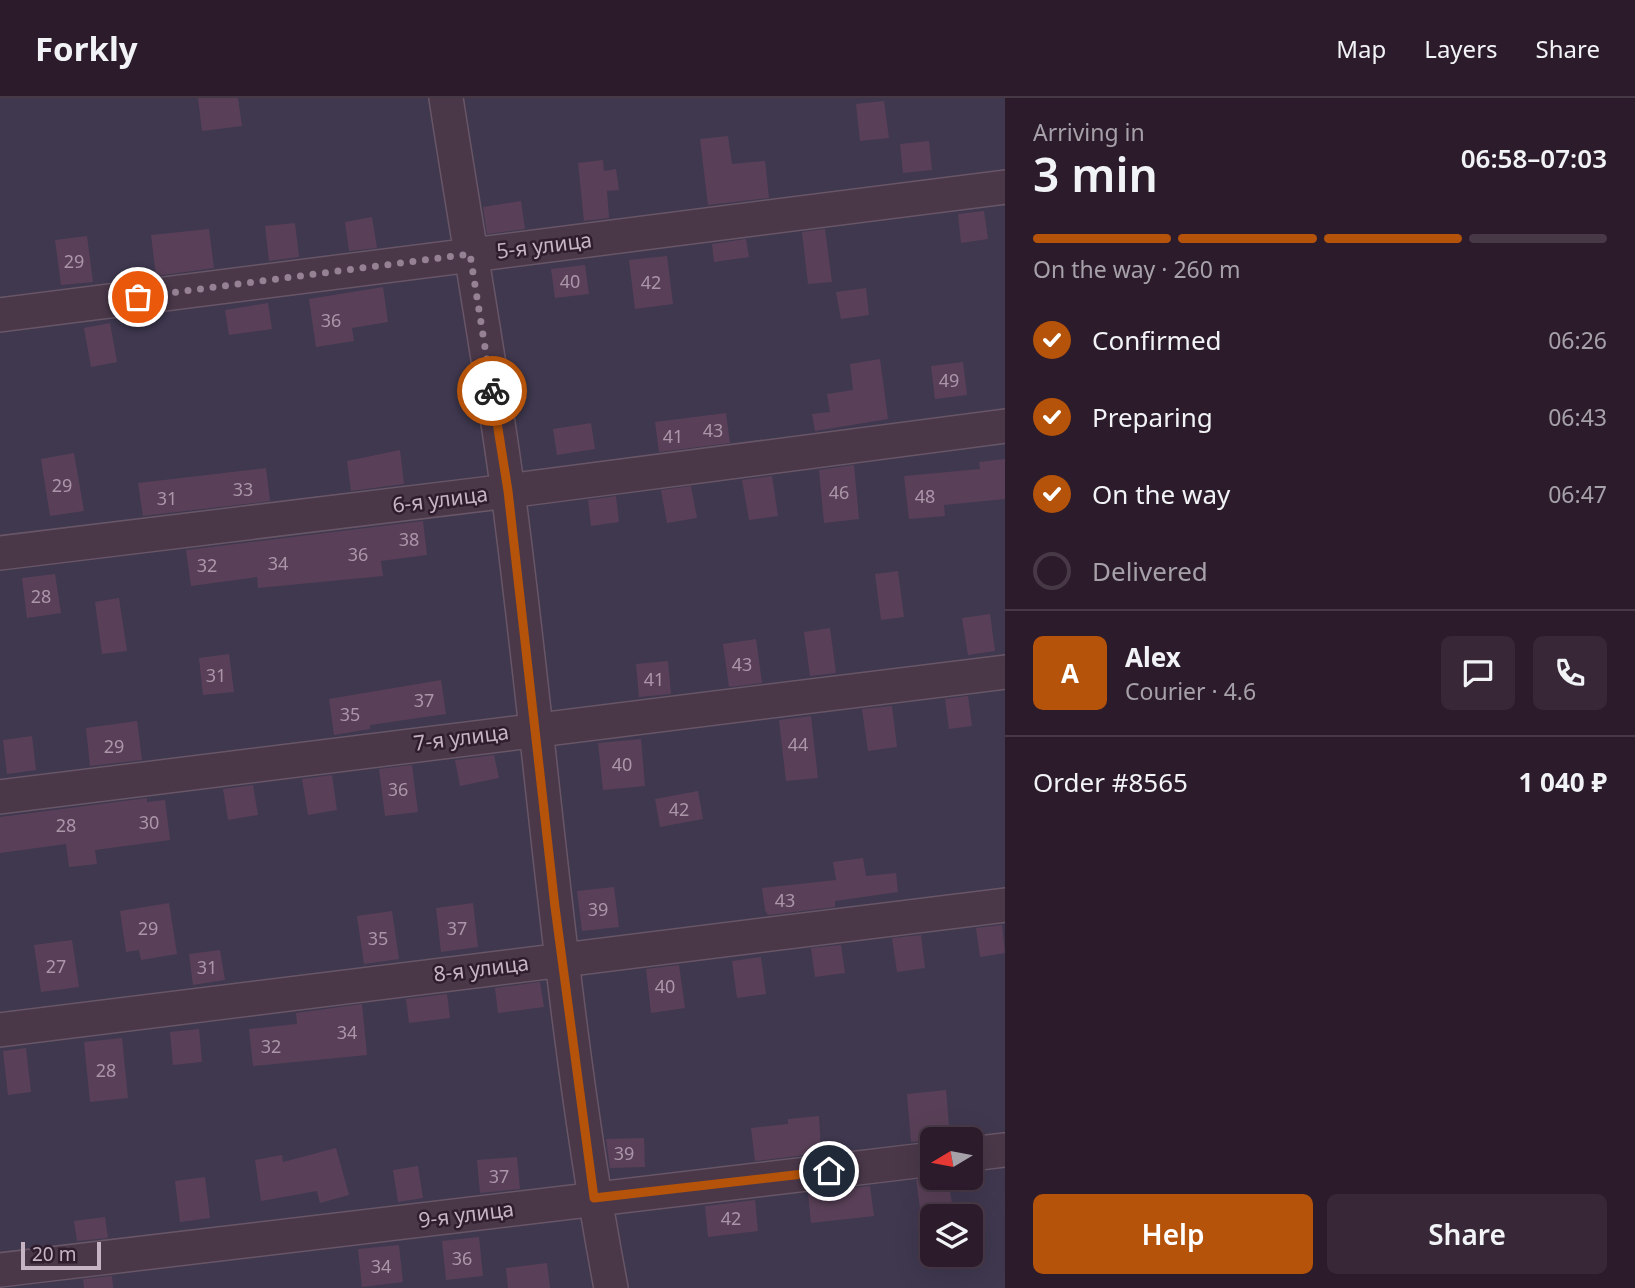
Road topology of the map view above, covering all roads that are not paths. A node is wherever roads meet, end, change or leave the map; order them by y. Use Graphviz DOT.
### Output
graph roads {
  1 [pos="446,98"];
  2 [pos="1005,187"];
  3 [pos="470,254"];
  4 [pos="0,315"];
  5 [pos="1005,426"];
  6 [pos="508,491"];
  7 [pos="0,553"];
  8 [pos="1005,671"];
  9 [pos="534,728"];
  10 [pos="0,797"];
  11 [pos="1005,905"];
  12 [pos="562,958"];
  13 [pos="0,1030"];
  14 [pos="1005,1150"];
  15 [pos="984,1152"];
  16 [pos="920,1160"];
  17 [pos="594,1198"];
  18 [pos="0,1270"];
  19 [pos="611,1288"];
  1 -- 3 [label="street"];
  2 -- 3 [label="street, 5-я улица"];
  3 -- 4 [label="street, 5-я улица"];
  3 -- 6 [label="street"];
  5 -- 6 [label="street, 6-я улица"];
  6 -- 7 [label="street, 6-я улица"];
  6 -- 9 [label="street"];
  8 -- 9 [label="street, 7-я улица"];
  9 -- 10 [label="street, 7-я улица"];
  9 -- 12 [label="street"];
  11 -- 12 [label="street, 8-я улица"];
  12 -- 13 [label="street, 8-я улица"];
  12 -- 17 [label="street"];
  14 -- 15 [label="street"];
  16 -- 17 [label="street, 9-я улица"];
  17 -- 18 [label="street, 9-я улица"];
  17 -- 19 [label="street"];
}
